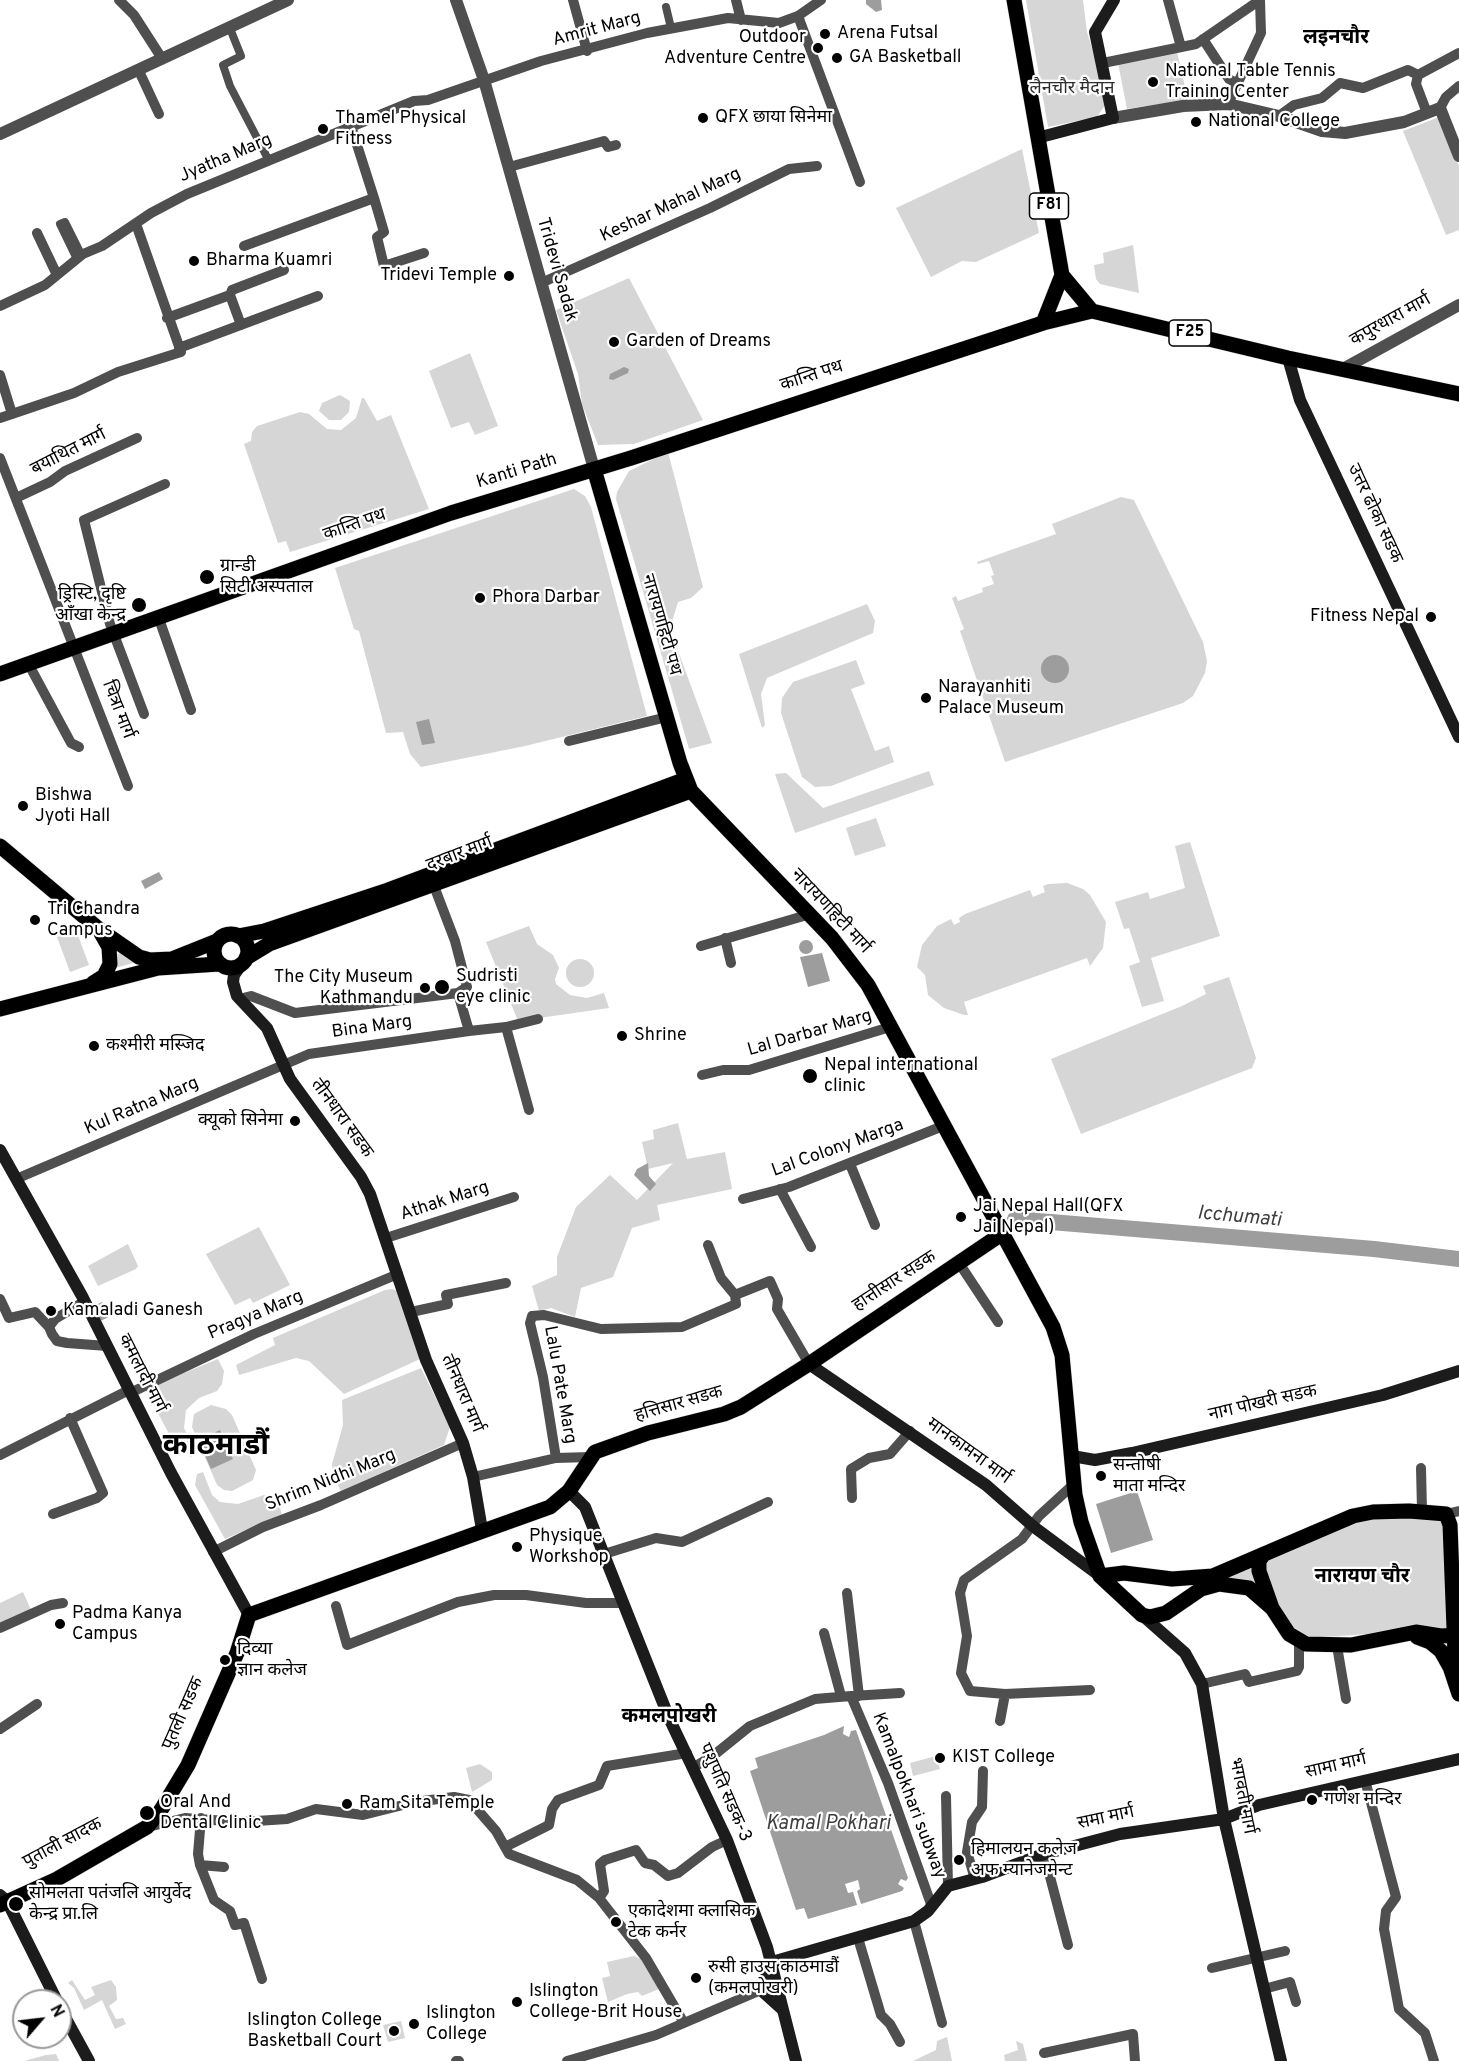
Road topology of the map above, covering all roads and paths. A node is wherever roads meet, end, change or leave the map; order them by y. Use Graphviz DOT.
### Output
graph roads {
  1 [pos="119,0"];
  2 [pos="288,0"];
  3 [pos="456,0"];
  4 [pos="573,0"];
  5 [pos="736,0"];
  6 [pos="821,0"];
  7 [pos="1014,0"];
  8 [pos="1114,0"];
  9 [pos="1168,0"];
  10 [pos="1260,0"];
  11 [pos="666,7"];
  12 [pos="798,16"];
  13 [pos="741,20"];
  14 [pos="229,26"];
  15 [pos="671,28"];
  16 [pos="1203,39"];
  17 [pos="1181,47"];
  18 [pos="587,51"];
  19 [pos="1459,53"];
  20 [pos="161,57"];
  21 [pos="1103,63"];
  22 [pos="139,71"];
  23 [pos="1418,75"];
  24 [pos="484,80"];
  25 [pos="1236,83"];
  26 [pos="1459,86"];
  27 [pos="1228,104"];
  28 [pos="1440,108"];
  29 [pos="1427,113"];
  30 [pos="159,114"];
  31 [pos="1279,116"];
  32 [pos="1113,118"];
  33 [pos="351,126"];
  34 [pos="0,134"];
  35 [pos="1037,138"];
  36 [pos="616,145"];
  37 [pos="1459,156"];
  38 [pos="268,159"];
  39 [pos="816,166"];
  40 [pos="509,167"];
  41 [pos="860,182"];
  42 [pos="374,198"];
  43 [pos="132,226"];
  44 [pos="38,233"];
  45 [pos="136,238"];
  46 [pos="244,246"];
  47 [pos="424,253"];
  48 [pos="284,270"];
  49 [pos="57,275"];
  50 [pos="1062,275"];
  51 [pos="542,283"];
  52 [pos="230,295"];
  53 [pos="318,296"];
  54 [pos="1459,305"];
  55 [pos="0,306"];
  56 [pos="1092,311"];
  57 [pos="167,318"];
  58 [pos="1042,323"];
  59 [pos="241,325"];
  60 [pos="179,348"];
  61 [pos="1288,358"];
  62 [pos="1341,370"];
  63 [pos="0,375"];
  64 [pos="1459,394"];
  65 [pos="12,414"];
  66 [pos="0,418"];
  67 [pos="137,438"];
  68 [pos="1,463"];
  69 [pos="594,469"];
  70 [pos="165,484"];
  71 [pos="16,498"];
  72 [pos="452,513"];
  73 [pos="158,616"];
  74 [pos="113,632"];
  75 [pos="75,646"];
  76 [pos="28,663"];
  77 [pos="0,674"];
  78 [pos="191,710"];
  79 [pos="144,714"];
  80 [pos="667,717"];
  81 [pos="1459,737"];
  82 [pos="569,741"];
  83 [pos="674,744"];
  84 [pos="78,747"];
  85 [pos="688,785"];
  86 [pos="128,786"];
  87 [pos="662,795"];
  88 [pos="713,817"];
  89 [pos="0,846"];
  90 [pos="434,886"];
  91 [pos="807,915"];
  92 [pos="100,930"];
  93 [pos="238,936"];
  94 [pos="725,938"];
  95 [pos="217,940"];
  96 [pos="700,946"];
  97 [pos="243,962"];
  98 [pos="219,963"];
  99 [pos="732,963"];
  100 [pos="82,989"];
  101 [pos="458,993"];
  102 [pos="238,998"];
  103 [pos="0,1009"];
  104 [pos="538,1018"];
  105 [pos="506,1027"];
  106 [pos="890,1027"];
  107 [pos="469,1031"];
  108 [pos="282,1065"];
  109 [pos="702,1075"];
  110 [pos="528,1110"];
  111 [pos="943,1126"];
  112 [pos="0,1150"];
  113 [pos="3,1164"];
  114 [pos="850,1164"];
  115 [pos="16,1179"];
  116 [pos="780,1189"];
  117 [pos="514,1197"];
  118 [pos="743,1199"];
  119 [pos="875,1225"];
  120 [pos="1003,1233"];
  121 [pos="386,1238"];
  122 [pos="708,1245"];
  123 [pos="811,1247"];
  124 [pos="959,1263"];
  125 [pos="398,1274"];
  126 [pos="506,1283"];
  127 [pos="735,1295"];
  128 [pos="0,1299"];
  129 [pos="85,1301"];
  130 [pos="411,1312"];
  131 [pos="998,1322"];
  132 [pos="49,1327"];
  133 [pos="107,1346"];
  134 [pos="809,1365"];
  135 [pos="1459,1371"];
  136 [pos="130,1392"];
  137 [pos="70,1418"];
  138 [pos="910,1431"];
  139 [pos="463,1443"];
  140 [pos="0,1455"];
  141 [pos="1072,1456"];
  142 [pos="590,1457"];
  143 [pos="556,1458"];
  144 [pos="1421,1468"];
  145 [pos="473,1477"];
  146 [pos="1074,1484"];
  147 [pos="569,1491"];
  148 [pos="852,1498"];
  149 [pos="768,1502"];
  150 [pos="1422,1510"];
  151 [pos="1452,1512"];
  152 [pos="53,1514"];
  153 [pos="1034,1527"];
  154 [pos="482,1530"];
  155 [pos="213,1552"];
  156 [pos="604,1554"];
  157 [pos="1264,1554"];
  158 [pos="1100,1576"];
  159 [pos="1208,1581"];
  160 [pos="847,1593"];
  161 [pos="623,1603"];
  162 [pos="63,1604"];
  163 [pos="336,1606"];
  164 [pos="1272,1608"];
  165 [pos="249,1615"];
  166 [pos="1142,1615"];
  167 [pos="0,1628"];
  168 [pos="824,1634"];
  169 [pos="1456,1634"];
  170 [pos="1396,1635"];
  171 [pos="1299,1641"];
  172 [pos="1338,1646"];
  173 [pos="1459,1682"];
  174 [pos="1202,1684"];
  175 [pos="1090,1690"];
  176 [pos="900,1693"];
  177 [pos="1005,1694"];
  178 [pos="1459,1694"];
  179 [pos="850,1696"];
  180 [pos="1346,1699"];
  181 [pos="37,1704"];
  182 [pos="1000,1720"];
  183 [pos="0,1729"];
  184 [pos="687,1753"];
  185 [pos="1459,1759"];
  186 [pos="694,1767"];
  187 [pos="983,1771"];
  188 [pos="1365,1780"];
  189 [pos="946,1796"];
  190 [pos="201,1818"];
  191 [pos="1224,1819"];
  192 [pos="145,1825"];
  193 [pos="727,1840"];
  194 [pos="505,1847"];
  195 [pos="1044,1854"];
  196 [pos="200,1865"];
  197 [pos="224,1867"];
  198 [pos="975,1879"];
  199 [pos="948,1886"];
  200 [pos="599,1898"];
  201 [pos="2,1900"];
  202 [pos="931,1904"];
  203 [pos="914,1921"];
  204 [pos="858,1938"];
  205 [pos="1068,1945"];
  206 [pos="1285,1952"];
  207 [pos="1255,1957"];
  208 [pos="772,1962"];
  209 [pos="1212,1968"];
  210 [pos="262,1979"];
  211 [pos="50,1989"];
  212 [pos="1264,1989"];
  213 [pos="761,1990"];
  214 [pos="1296,2002"];
  215 [pos="782,2009"];
  216 [pos="684,2023"];
  217 [pos="942,2023"];
  218 [pos="72,2030"];
  219 [pos="900,2042"];
  220 [pos="1044,2053"];
  221 [pos="89,2061"];
  222 [pos="567,2061"];
  223 [pos="796,2061"];
  224 [pos="1135,2061"];
  225 [pos="1281,2061"];
  226 [pos="1434,2061"];
  1 -- 20 [label="street"];
  2 -- 14 [label="street"];
  3 -- 24 [label="street, Tridevi Sadak"];
  4 -- 18 [label="street"];
  5 -- 13 [label="street"];
  6 -- 12 [label="street, Amrit Marg"];
  7 -- 35 [label="main road, F81"];
  8 -- 21 [label="main road"];
  9 -- 17 [label="street"];
  10 -- 16 [label="street"];
  10 -- 25 [label="street"];
  11 -- 15 [label="street"];
  12 -- 13 [label="street, Amrit Marg"];
  12 -- 41 [label="street"];
  13 -- 15 [label="street, Amrit Marg"];
  14 -- 20 [label="street"];
  14 -- 38 [label="street"];
  15 -- 18 [label="street, Amrit Marg"];
  16 -- 17 [label="street"];
  16 -- 25 [label="street"];
  17 -- 21 [label="street"];
  18 -- 24 [label="street, Amrit Marg"];
  19 -- 23 [label="street"];
  20 -- 22 [label="street"];
  21 -- 32 [label="main road"];
  22 -- 30 [label="street"];
  22 -- 34 [label="street"];
  23 -- 29 [label="street"];
  23 -- 31 [label="street"];
  24 -- 33 [label="street, Jyatha Marg"];
  24 -- 40 [label="street, Tridevi Sadak"];
  25 -- 27 [label="street"];
  26 -- 28 [label="street"];
  27 -- 31 [label="street"];
  27 -- 32 [label="street"];
  28 -- 29 [label="street"];
  28 -- 37 [label="street"];
  29 -- 31 [label="street"];
  32 -- 35 [label="main road"];
  33 -- 38 [label="street, Jyatha Marg"];
  33 -- 42 [label="street"];
  35 -- 50 [label="main road, F81"];
  36 -- 40 [label="street"];
  38 -- 43 [label="street, Jyatha Marg"];
  39 -- 51 [label="street, Keshar Mahal Marg"];
  40 -- 51 [label="street, Tridevi Sadak"];
  42 -- 46 [label="street"];
  42 -- 47 [label="street"];
  43 -- 45 [label="street"];
  43 -- 49 [label="street, Jyatha Marg"];
  43 -- 57 [label="street"];
  44 -- 49 [label="street"];
  48 -- 52 [label="street"];
  49 -- 55 [label="street, Jyatha Marg"];
  50 -- 56 [label="main road, F81"];
  50 -- 58 [label="main road"];
  51 -- 69 [label="street, Tridevi Sadak"];
  52 -- 57 [label="street"];
  52 -- 59 [label="street"];
  53 -- 59 [label="street"];
  54 -- 62 [label="street, कपुरधारा मार्ग"];
  56 -- 58 [label="main road, F25"];
  56 -- 61 [label="main road, F25"];
  57 -- 60 [label="street"];
  58 -- 69 [label="main road, कान्ति पथ"];
  59 -- 60 [label="street"];
  60 -- 65 [label="street"];
  61 -- 62 [label="main road, F25"];
  61 -- 81 [label="main road, उत्तर ढोका सडक"];
  62 -- 64 [label="main road, F25"];
  63 -- 65 [label="street"];
  65 -- 66 [label="street"];
  67 -- 71 [label="street, बयाथित मार्ग"];
  68 -- 71 [label="street"];
  69 -- 72 [label="main road, Kanti Path"];
  69 -- 80 [label="main road, नारायणहिटी पथ"];
  70 -- 74 [label="street"];
  71 -- 75 [label="street"];
  72 -- 73 [label="main road, कान्ति पथ"];
  73 -- 74 [label="main road, कान्ति पथ"];
  73 -- 78 [label="street"];
  74 -- 75 [label="main road, कान्ति पथ"];
  74 -- 79 [label="street"];
  75 -- 76 [label="main road, कान्ति पथ"];
  75 -- 86 [label="street, चित्रा मार्ग"];
  76 -- 77 [label="main road, कान्ति पथ"];
  76 -- 84 [label="street"];
  80 -- 82 [label="street"];
  80 -- 83 [label="main road, नारायणहिटी पथ"];
  83 -- 85 [label="main road, नारायणहिटी पथ"];
  83 -- 87 [label="main road"];
  85 -- 87 [label="main road, दरबार मार्ग"];
  85 -- 88 [label="main road, नारायणहिटी मार्ग"];
  87 -- 88 [label="main road"];
  87 -- 90 [label="main road, दरबार मार्ग"];
  87 -- 93 [label="main road, दरबार मार्ग"];
  88 -- 91 [label="main road, नारायणहिटी मार्ग"];
  89 -- 92 [label="main road"];
  90 -- 97 [label="main road, दरबार मार्ग"];
  90 -- 101 [label="street"];
  91 -- 94 [label="street"];
  91 -- 106 [label="main road, नारायणहिटी मार्ग"];
  92 -- 95 [label="main road"];
  92 -- 100 [label="main road"];
  93 -- 95 [label="main road"];
  93 -- 97 [label="main road"];
  94 -- 96 [label="street"];
  94 -- 99 [label="street"];
  95 -- 98 [label="main road"];
  97 -- 98 [label="main road"];
  97 -- 102 [label="main road"];
  98 -- 100 [label="main road"];
  100 -- 103 [label="main road"];
  101 -- 102 [label="street"];
  101 -- 107 [label="street"];
  102 -- 108 [label="main road, तीनधारा सडक"];
  104 -- 105 [label="street, Bina Marg"];
  105 -- 107 [label="street, Bina Marg"];
  105 -- 110 [label="street"];
  106 -- 109 [label="street, Lal Darbar Marg"];
  106 -- 111 [label="main road, नारायणहिटी मार्ग"];
  107 -- 108 [label="street, Bina Marg"];
  108 -- 115 [label="street, Kul Ratna Marg"];
  108 -- 121 [label="main road, तीनधारा सडक"];
  111 -- 114 [label="street, Lal Colony Marga"];
  111 -- 120 [label="main road, नारायणहिटी मार्ग"];
  112 -- 113 [label="main road, कमलादी मार्ग"];
  113 -- 115 [label="main road, कमलादी मार्ग"];
  114 -- 116 [label="street, Lal Colony Marga"];
  114 -- 119 [label="street"];
  115 -- 129 [label="main road, कमलादी मार्ग"];
  116 -- 118 [label="street, Lal Colony Marga"];
  116 -- 123 [label="street"];
  117 -- 121 [label="street, Athak Marg"];
  120 -- 124 [label="main road, हात्तीसार सडक"];
  120 -- 141 [label="main road, नारायणहिटी मार्ग"];
  121 -- 125 [label="main road, तीनधारा सडक"];
  122 -- 127 [label="street"];
  124 -- 131 [label="street"];
  124 -- 134 [label="main road, हात्तीसार सडक"];
  125 -- 130 [label="main road, तीनधारा मार्ग"];
  125 -- 136 [label="street, Pragya Marg"];
  126 -- 130 [label="street"];
  127 -- 134 [label="street, Lalu Pate Marg"];
  127 -- 143 [label="street, Lalu Pate Marg"];
  128 -- 132 [label="street"];
  129 -- 132 [label="street"];
  129 -- 133 [label="main road, कमलादी मार्ग"];
  130 -- 139 [label="main road, तीनधारा मार्ग"];
  132 -- 133 [label="street"];
  133 -- 136 [label="main road, कमलादी मार्ग"];
  134 -- 138 [label="main road, मानकामना मार्ग"];
  134 -- 142 [label="main road, हत्तिसार सडक"];
  135 -- 141 [label="main road, नाग पोखरी सडक"];
  136 -- 137 [label="street, Pragya Marg"];
  136 -- 155 [label="main road, कमलादी मार्ग"];
  137 -- 140 [label="street, Pragya Marg"];
  137 -- 152 [label="street"];
  138 -- 148 [label="street"];
  138 -- 153 [label="main road, मानकामना मार्ग"];
  139 -- 145 [label="main road, तीनधारा मार्ग"];
  139 -- 155 [label="street, Shrim Nidhi Marg"];
  141 -- 146 [label="main road, नारायणहिटी मार्ग"];
  142 -- 143 [label="street"];
  142 -- 147 [label="main road"];
  143 -- 145 [label="street"];
  144 -- 150 [label="street"];
  145 -- 154 [label="main road, तीनधारा मार्ग"];
  146 -- 153 [label="street"];
  146 -- 158 [label="main road, नारायणहिटी मार्ग"];
  147 -- 154 [label="main road"];
  147 -- 156 [label="main road, पशुपति सडक-3"];
  149 -- 156 [label="street"];
  150 -- 151 [label="main road"];
  150 -- 157 [label="main road"];
  151 -- 169 [label="main road"];
  153 -- 158 [label="main road, मानकामना मार्ग"];
  153 -- 177 [label="street"];
  154 -- 165 [label="main road"];
  155 -- 165 [label="main road, कमलादी मार्ग"];
  156 -- 161 [label="main road, पशुपति सडक-3"];
  157 -- 159 [label="main road"];
  157 -- 164 [label="main road"];
  158 -- 159 [label="main road"];
  158 -- 166 [label="main road, भगवती मार्ग"];
  159 -- 164 [label="main road"];
  159 -- 166 [label="main road"];
  160 -- 179 [label="street"];
  161 -- 163 [label="street"];
  161 -- 184 [label="main road, पशुपति सडक-3"];
  162 -- 167 [label="street"];
  164 -- 171 [label="main road"];
  165 -- 192 [label="main road, पुतली सडक"];
  166 -- 174 [label="main road, भगवती मार्ग"];
  168 -- 179 [label="street"];
  169 -- 170 [label="main road"];
  169 -- 173 [label="main road"];
  170 -- 172 [label="main road"];
  170 -- 178 [label="main road"];
  171 -- 172 [label="main road"];
  171 -- 174 [label="street"];
  172 -- 180 [label="street"];
  174 -- 191 [label="main road, भगवती मार्ग"];
  175 -- 177 [label="street"];
  176 -- 179 [label="street"];
  177 -- 182 [label="street"];
  179 -- 186 [label="street"];
  179 -- 202 [label="street, Kamalpokhari subway"];
  181 -- 183 [label="street"];
  184 -- 186 [label="main road, पशुपति सडक-3"];
  184 -- 194 [label="street"];
  185 -- 188 [label="main road, सामा मार्ग"];
  186 -- 193 [label="main road, पशुपति सडक-3"];
  187 -- 198 [label="street"];
  188 -- 191 [label="main road, सामा मार्ग"];
  188 -- 226 [label="street"];
  189 -- 199 [label="street"];
  190 -- 192 [label="street"];
  190 -- 194 [label="street"];
  190 -- 196 [label="street"];
  191 -- 195 [label="main road, समा मार्ग"];
  191 -- 207 [label="main road, भगवती मार्ग"];
  192 -- 201 [label="main road"];
  193 -- 200 [label="street"];
  193 -- 208 [label="main road, पशुपति सडक-3"];
  194 -- 200 [label="street"];
  195 -- 198 [label="main road, समा मार्ग"];
  195 -- 205 [label="street"];
  196 -- 197 [label="street"];
  196 -- 210 [label="street"];
  198 -- 199 [label="main road, समा मार्ग"];
  199 -- 202 [label="main road"];
  200 -- 216 [label="street"];
  201 -- 211 [label="main road"];
  202 -- 203 [label="main road"];
  203 -- 204 [label="main road"];
  203 -- 217 [label="street"];
  204 -- 208 [label="main road"];
  204 -- 219 [label="street"];
  206 -- 207 [label="street"];
  207 -- 209 [label="street"];
  207 -- 212 [label="main road, भगवती मार्ग"];
  208 -- 213 [label="main road"];
  208 -- 215 [label="main road, पशुपति सडक-3"];
  212 -- 214 [label="street"];
  212 -- 225 [label="main road, भगवती मार्ग"];
  213 -- 215 [label="main road"];
  213 -- 216 [label="street"];
  215 -- 223 [label="main road, पशुपति सडक-3"];
  216 -- 222 [label="street"];
  218 -- 221 [label="main road"];
  220 -- 224 [label="street"];
}
